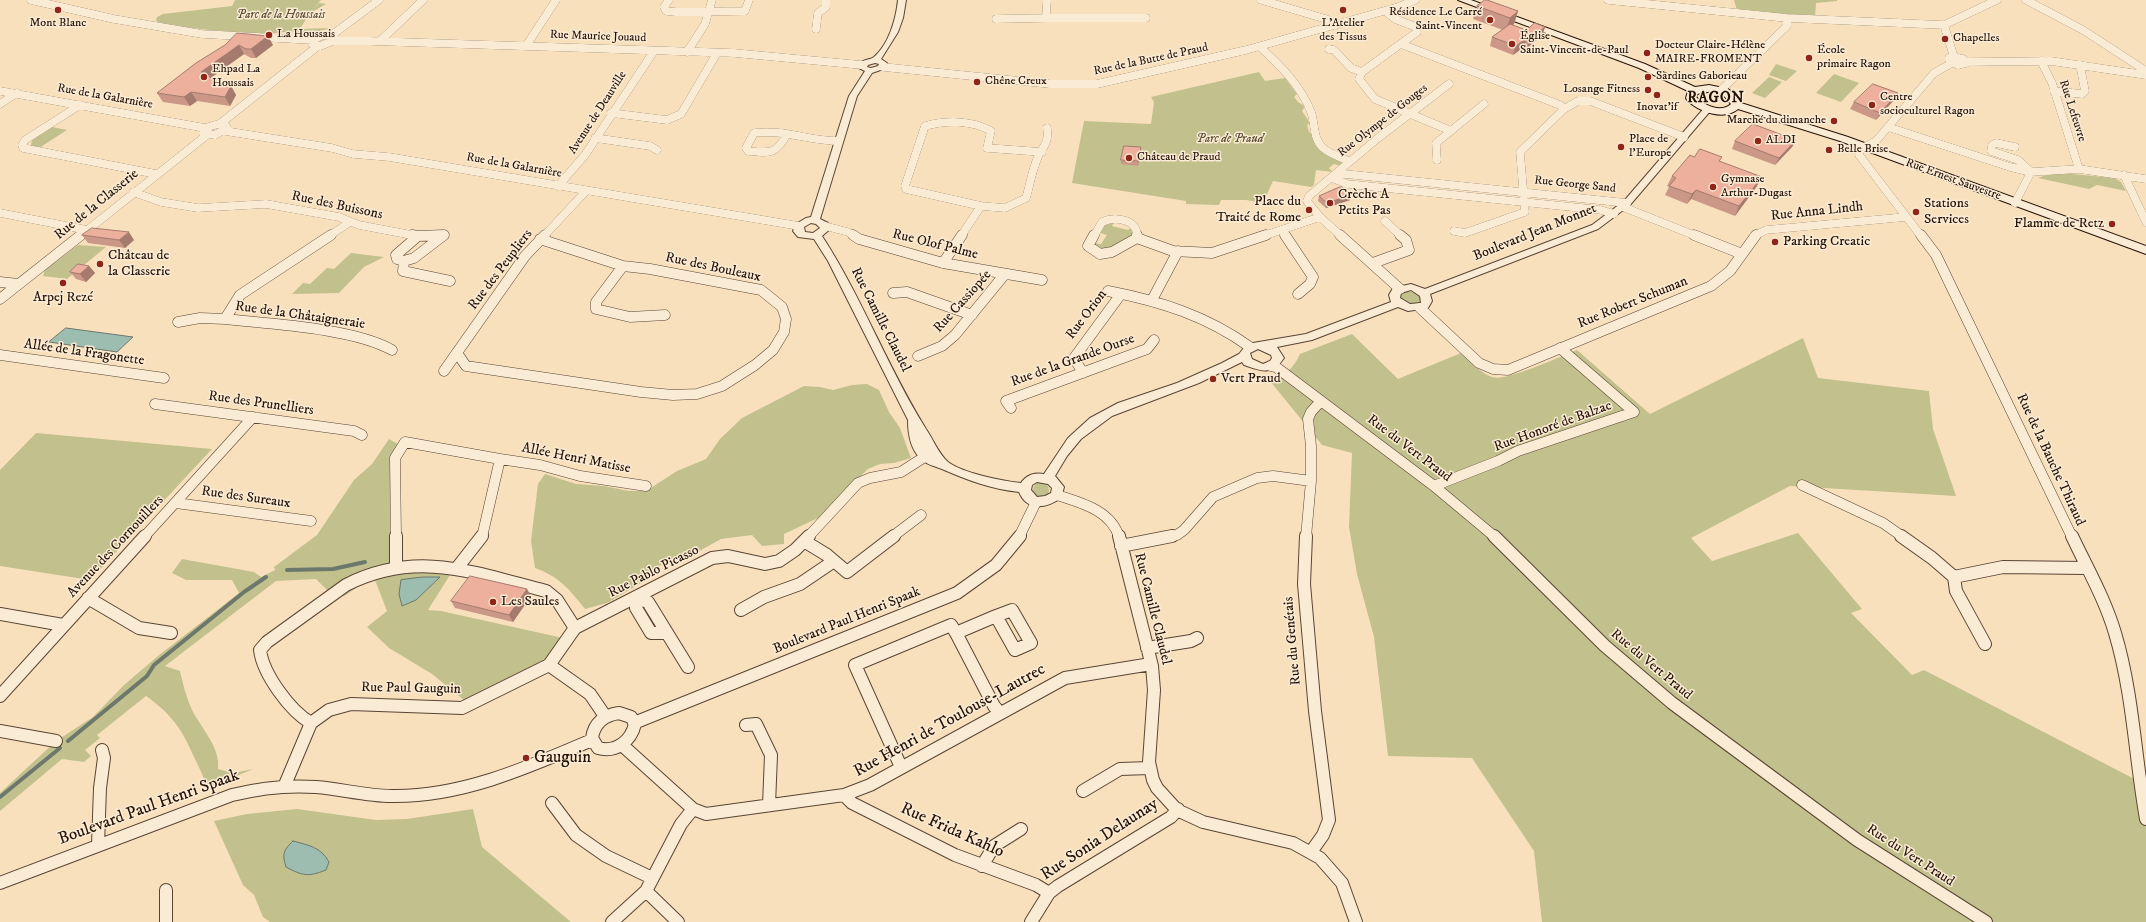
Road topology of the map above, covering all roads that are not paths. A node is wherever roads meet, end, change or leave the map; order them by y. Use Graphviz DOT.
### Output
graph roads {
  1 [pos="31,0"];
  2 [pos="378,0"];
  3 [pos="423,0"];
  4 [pos="556,0"];
  5 [pos="669,0"];
  6 [pos="712,0"];
  7 [pos="749,0"];
  8 [pos="826,0"];
  9 [pos="902,0"];
  10 [pos="1047,0"];
  11 [pos="1261,0"];
  12 [pos="1415,0"];
  13 [pos="1463,0"];
  14 [pos="1608,0"];
  15 [pos="1612,0"];
  16 [pos="1997,0"];
  17 [pos="2026,0"];
  18 [pos="1384,11"];
  19 [pos="708,12"];
  20 [pos="1046,18"];
  21 [pos="1146,18"];
  22 [pos="1787,18"];
  23 [pos="996,19"];
  24 [pos="1336,25"];
  25 [pos="1944,26"];
  26 [pos="816,29"];
  27 [pos="332,38"];
  28 [pos="312,40"];
  29 [pos="380,41"];
  30 [pos="1401,44"];
  31 [pos="318,46"];
  32 [pos="526,46"];
  33 [pos="1260,47"];
  34 [pos="1329,49"];
  35 [pos="654,51"];
  36 [pos="687,52"];
  37 [pos="717,52"];
  38 [pos="876,60"];
  39 [pos="1953,60"];
  40 [pos="2041,61"];
  41 [pos="2080,65"];
  42 [pos="883,67"];
  43 [pos="866,68"];
  44 [pos="2146,71"];
  45 [pos="1362,72"];
  46 [pos="2146,76"];
  47 [pos="1449,84"];
  48 [pos="1694,90"];
  49 [pos="1721,90"];
  50 [pos="0,91"];
  51 [pos="2054,91"];
  52 [pos="17,94"];
  53 [pos="0,104"];
  54 [pos="1484,104"];
  55 [pos="80,105"];
  56 [pos="1736,105"];
  57 [pos="1564,109"];
  58 [pos="1708,109"];
  59 [pos="611,113"];
  60 [pos="1411,114"];
  61 [pos="223,127"];
  62 [pos="1888,127"];
  63 [pos="1047,128"];
  64 [pos="1451,131"];
  65 [pos="206,132"];
  66 [pos="787,134"];
  67 [pos="1684,136"];
  68 [pos="595,138"];
  69 [pos="838,141"];
  70 [pos="2015,147"];
  71 [pos="1866,148"];
  72 [pos="657,150"];
  73 [pos="1991,151"];
  74 [pos="1042,152"];
  75 [pos="1982,158"];
  76 [pos="1437,160"];
  77 [pos="1350,161"];
  78 [pos="2079,169"];
  79 [pos="2031,172"];
  80 [pos="156,174"];
  81 [pos="2124,175"];
  82 [pos="1332,178"];
  83 [pos="2146,179"];
  84 [pos="1428,183"];
  85 [pos="558,186"];
  86 [pos="586,191"];
  87 [pos="133,192"];
  88 [pos="1522,192"];
  89 [pos="1428,193"];
  90 [pos="1523,203"];
  91 [pos="2014,203"];
  92 [pos="1625,205"];
  93 [pos="981,206"];
  94 [pos="0,213"];
  95 [pos="1614,214"];
  96 [pos="1320,217"];
  97 [pos="1906,218"];
  98 [pos="814,220"];
  99 [pos="1385,221"];
  100 [pos="350,222"];
  101 [pos="2146,222"];
  102 [pos="799,226"];
  103 [pos="825,226"];
  104 [pos="87,230"];
  105 [pos="1282,230"];
  106 [pos="1454,231"];
  107 [pos="418,236"];
  108 [pos="816,236"];
  109 [pos="1137,238"];
  110 [pos="540,239"];
  111 [pos="2146,250"];
  112 [pos="1178,251"];
  113 [pos="1742,254"];
  114 [pos="404,261"];
  115 [pos="943,263"];
  116 [pos="1372,264"];
  117 [pos="624,266"];
  118 [pos="1005,274"];
  119 [pos="1042,280"];
  120 [pos="450,281"];
  121 [pos="0,282"];
  122 [pos="18,284"];
  123 [pos="1400,289"];
  124 [pos="1108,291"];
  125 [pos="893,293"];
  126 [pos="1424,293"];
  127 [pos="1121,294"];
  128 [pos="1298,294"];
  129 [pos="0,299"];
  130 [pos="1152,300"];
  131 [pos="1397,303"];
  132 [pos="1420,308"];
  133 [pos="665,315"];
  134 [pos="972,315"];
  135 [pos="225,319"];
  136 [pos="178,322"];
  137 [pos="1308,337"];
  138 [pos="1154,340"];
  139 [pos="1266,346"];
  140 [pos="1560,348"];
  141 [pos="392,350"];
  142 [pos="1247,352"];
  143 [pos="458,353"];
  144 [pos="0,355"];
  145 [pos="918,356"];
  146 [pos="1277,356"];
  147 [pos="1252,366"];
  148 [pos="1271,366"];
  149 [pos="444,371"];
  150 [pos="1083,373"];
  151 [pos="164,378"];
  152 [pos="1195,380"];
  153 [pos="1321,401"];
  154 [pos="155,404"];
  155 [pos="1011,408"];
  156 [pos="253,417"];
  157 [pos="914,420"];
  158 [pos="362,435"];
  159 [pos="926,456"];
  160 [pos="500,459"];
  161 [pos="944,465"];
  162 [pos="1048,478"];
  163 [pos="1311,481"];
  164 [pos="1802,485"];
  165 [pos="646,486"];
  166 [pos="1434,486"];
  167 [pos="1024,488"];
  168 [pos="1057,495"];
  169 [pos="1036,502"];
  170 [pos="176,503"];
  171 [pos="920,516"];
  172 [pos="311,521"];
  173 [pos="804,541"];
  174 [pos="1121,546"];
  175 [pos="834,561"];
  176 [pos="396,568"];
  177 [pos="457,568"];
  178 [pos="2086,568"];
  179 [pos="1954,577"];
  180 [pos="88,598"];
  181 [pos="637,598"];
  182 [pos="741,610"];
  183 [pos="0,614"];
  184 [pos="996,616"];
  185 [pos="63,625"];
  186 [pos="575,628"];
  187 [pos="171,633"];
  188 [pos="956,633"];
  189 [pos="1197,638"];
  190 [pos="1985,644"];
  191 [pos="1147,648"];
  192 [pos="1151,664"];
  193 [pos="549,665"];
  194 [pos="688,667"];
  195 [pos="0,696"];
  196 [pos="1000,713"];
  197 [pos="605,716"];
  198 [pos="311,723"];
  199 [pos="634,723"];
  200 [pos="746,725"];
  201 [pos="0,731"];
  202 [pos="592,740"];
  203 [pos="56,741"];
  204 [pos="622,745"];
  205 [pos="102,750"];
  206 [pos="901,767"];
  207 [pos="1149,768"];
  208 [pos="284,787"];
  209 [pos="1083,791"];
  210 [pos="844,794"];
  211 [pos="552,803"];
  212 [pos="769,805"];
  213 [pos="693,809"];
  214 [pos="1178,809"];
  215 [pos="2146,819"];
  216 [pos="1021,829"];
  217 [pos="98,845"];
  218 [pos="1311,852"];
  219 [pos="982,866"];
  220 [pos="652,878"];
  221 [pos="0,883"];
  222 [pos="166,890"];
  223 [pos="646,891"];
  224 [pos="1049,893"];
  225 [pos="166,922"];
  226 [pos="612,922"];
  227 [pos="678,922"];
  228 [pos="1031,922"];
  229 [pos="1356,922"];
  230 [pos="1986,922"];
  1 -- 28 [label="street"];
  2 -- 27 [label="street"];
  3 -- 29 [label="street"];
  4 -- 32 [label="street"];
  5 -- 19 [label="street"];
  6 -- 19 [label="street"];
  7 -- 19 [label="street"];
  8 -- 26 [label="street"];
  9 -- 38 [label="street"];
  10 -- 20 [label="street"];
  11 -- 24 [label="street"];
  12 -- 18 [label="street, Rue de la Butte de Praud"];
  13 -- 48 [label="main road"];
  14 -- 15 [label="street"];
  15 -- 22 [label="street"];
  16 -- 25 [label="street"];
  17 -- 44 [label="street"];
  18 -- 24 [label="street, Rue de la Butte de Praud"];
  18 -- 30 [label="street"];
  19 -- 36 [label="street"];
  20 -- 21 [label="street"];
  20 -- 23 [label="street"];
  22 -- 25 [label="street"];
  22 -- 49 [label="street"];
  24 -- 33 [label="street, Rue de la Butte de Praud"];
  25 -- 39 [label="street"];
  27 -- 28 [label="street"];
  27 -- 29 [label="street, Rue Maurice Jouaud"];
  27 -- 31 [label="street"];
  28 -- 31 [label="street"];
  29 -- 32 [label="street, Rue Maurice Jouaud"];
  30 -- 45 [label="street"];
  30 -- 57 [label="street"];
  31 -- 61 [label="street"];
  32 -- 35 [label="street, Rue Maurice Jouaud"];
  33 -- 42 [label="street, Rue de la Butte de Praud"];
  33 -- 77 [label="street"];
  34 -- 45 [label="street"];
  35 -- 36 [label="street, Rue Maurice Jouaud"];
  35 -- 59 [label="street, Avenue de Deauville"];
  36 -- 37 [label="street, Rue Maurice Jouaud"];
  37 -- 43 [label="street, Rue Maurice Jouaud"];
  37 -- 59 [label="street"];
  38 -- 42 [label="street"];
  38 -- 43 [label="street"];
  39 -- 40 [label="street"];
  39 -- 62 [label="street"];
  40 -- 41 [label="street"];
  40 -- 51 [label="street, Rue Lefeuvre"];
  41 -- 46 [label="street"];
  41 -- 51 [label="street"];
  42 -- 43 [label="street"];
  43 -- 69 [label="street"];
  45 -- 60 [label="street"];
  47 -- 60 [label="street, Rue Olympe de Gouges"];
  48 -- 49 [label="main road"];
  48 -- 58 [label="main road"];
  49 -- 56 [label="main road"];
  50 -- 52 [label="street, Rue de la Galarnière"];
  51 -- 78 [label="street, Rue Lefeuvre"];
  52 -- 53 [label="street"];
  52 -- 55 [label="street, Rue de la Galarnière"];
  54 -- 64 [label="street"];
  55 -- 65 [label="street, Rue de la Galarnière"];
  55 -- 80 [label="street"];
  56 -- 58 [label="main road"];
  56 -- 71 [label="main road, Rue Ernest Sauvestre"];
  57 -- 67 [label="street"];
  57 -- 88 [label="street"];
  58 -- 67 [label="street, Boulevard Jean Monnet"];
  59 -- 68 [label="street, Avenue de Deauville"];
  60 -- 64 [label="street"];
  60 -- 77 [label="street, Rue Olympe de Gouges"];
  61 -- 65 [label="street"];
  61 -- 85 [label="street, Rue de la Galarnière"];
  62 -- 71 [label="street"];
  62 -- 75 [label="street"];
  63 -- 74 [label="street"];
  64 -- 76 [label="street"];
  65 -- 80 [label="street, Rue de la Classerie"];
  66 -- 66 [label="street"];
  66 -- 69 [label="street"];
  67 -- 92 [label="street, Boulevard Jean Monnet"];
  68 -- 72 [label="street"];
  68 -- 85 [label="street, Avenue de Deauville"];
  69 -- 98 [label="street"];
  70 -- 73 [label="street"];
  71 -- 91 [label="main road, Rue Ernest Sauvestre"];
  71 -- 97 [label="street, Rue de la Bauche Thiraud"];
  73 -- 75 [label="street"];
  73 -- 79 [label="street"];
  74 -- 93 [label="street"];
  74 -- 93 [label="street"];
  75 -- 79 [label="street"];
  77 -- 82 [label="street, Rue Olympe de Gouges"];
  78 -- 79 [label="street"];
  78 -- 81 [label="street"];
  79 -- 91 [label="street"];
  80 -- 87 [label="street, Rue de la Classerie"];
  81 -- 83 [label="street"];
  81 -- 101 [label="street"];
  82 -- 84 [label="street, Rue George Sand"];
  82 -- 89 [label="street, Rue George Sand"];
  82 -- 96 [label="street, Rue Olympe de Gouges"];
  84 -- 88 [label="street, Rue George Sand"];
  84 -- 89 [label="street"];
  85 -- 86 [label="street, Rue de la Galarnière"];
  86 -- 102 [label="street, Rue de la Galarnière"];
  86 -- 110 [label="street, Rue des Peupliers"];
  87 -- 100 [label="street, Rue des Buissons"];
  87 -- 104 [label="street, Rue de la Classerie"];
  88 -- 90 [label="street, Rue George Sand"];
  88 -- 92 [label="street, Rue George Sand"];
  89 -- 90 [label="street, Rue George Sand"];
  90 -- 95 [label="street, Rue George Sand"];
  90 -- 106 [label="street, Rue George Sand"];
  91 -- 111 [label="main road, Rue Ernest Sauvestre"];
  92 -- 95 [label="street, Boulevard Jean Monnet"];
  92 -- 113 [label="street"];
  93 -- 115 [label="street"];
  94 -- 104 [label="street"];
  95 -- 126 [label="street, Boulevard Jean Monnet"];
  96 -- 105 [label="street"];
  96 -- 116 [label="street"];
  97 -- 113 [label="street, Rue Anna Lindh"];
  97 -- 178 [label="street, Rue de la Bauche Thiraud"];
  98 -- 102 [label="street"];
  98 -- 103 [label="street"];
  99 -- 116 [label="street"];
  100 -- 107 [label="street, Rue des Buissons"];
  100 -- 135 [label="street, Rue de la Châtaigneraie"];
  102 -- 108 [label="street"];
  103 -- 108 [label="street"];
  103 -- 115 [label="street, Rue Olof Palme"];
  104 -- 122 [label="street, Rue de la Classerie"];
  105 -- 112 [label="street"];
  105 -- 128 [label="street"];
  107 -- 114 [label="street"];
  107 -- 114 [label="street, Rue des Buissons"];
  108 -- 157 [label="street, Rue Camille Claudel"];
  109 -- 109 [label="street"];
  109 -- 112 [label="street"];
  110 -- 117 [label="street, Rue des Bouleaux"];
  110 -- 143 [label="street, Rue des Peupliers"];
  112 -- 130 [label="street"];
  113 -- 140 [label="street, Rue Robert Schuman"];
  114 -- 120 [label="street"];
  115 -- 118 [label="street, Rue Olof Palme"];
  116 -- 123 [label="street"];
  117 -- 133 [label="street"];
  117 -- 143 [label="street, Rue des Bouleaux"];
  118 -- 119 [label="street, Rue Olof Palme"];
  118 -- 134 [label="street, Rue Cassiopée"];
  121 -- 122 [label="street"];
  122 -- 129 [label="street, Rue de la Classerie"];
  123 -- 126 [label="street"];
  123 -- 131 [label="street"];
  124 -- 127 [label="street"];
  125 -- 134 [label="street"];
  126 -- 132 [label="street"];
  127 -- 130 [label="street"];
  127 -- 150 [label="street, Rue Orion"];
  130 -- 142 [label="street"];
  131 -- 132 [label="street"];
  131 -- 137 [label="street"];
  132 -- 140 [label="street, Rue Robert Schuman"];
  134 -- 145 [label="street, Rue Cassiopée"];
  135 -- 136 [label="street, Rue de la Châtaigneraie"];
  135 -- 141 [label="street, Rue de la Châtaigneraie"];
  137 -- 139 [label="street"];
  137 -- 146 [label="street"];
  138 -- 150 [label="street, Rue de la Grande Ourse"];
  139 -- 142 [label="street"];
  139 -- 146 [label="street"];
  140 -- 166 [label="street, Rue Honoré de Balzac"];
  142 -- 147 [label="street"];
  142 -- 152 [label="street"];
  143 -- 149 [label="street, Rue des Peupliers"];
  144 -- 151 [label="street, Allée de la Fragonette"];
  146 -- 148 [label="street"];
  147 -- 148 [label="street"];
  147 -- 152 [label="street"];
  148 -- 153 [label="street"];
  150 -- 155 [label="street, Rue de la Grande Ourse"];
  152 -- 162 [label="street"];
  153 -- 163 [label="street, Rue du Genétais"];
  153 -- 166 [label="street, Rue du Vert Praud"];
  154 -- 156 [label="street, Rue des Prunelliers"];
  156 -- 158 [label="street, Rue des Prunelliers"];
  156 -- 170 [label="street, Avenue des Cornouillers"];
  157 -- 159 [label="street, Rue Camille Claudel"];
  157 -- 161 [label="street, Rue Camille Claudel"];
  159 -- 161 [label="street, Rue Camille Claudel"];
  159 -- 173 [label="street, Rue Pablo Picasso"];
  160 -- 165 [label="street, Allée Henri Matisse"];
  160 -- 176 [label="street, Allée Henri Matisse"];
  160 -- 177 [label="street"];
  161 -- 167 [label="street, Rue Camille Claudel"];
  162 -- 167 [label="street"];
  162 -- 168 [label="street"];
  163 -- 174 [label="street"];
  163 -- 218 [label="street, Rue du Genétais"];
  164 -- 179 [label="street"];
  166 -- 230 [label="street, Rue du Vert Praud"];
  167 -- 169 [label="street"];
  168 -- 169 [label="street"];
  168 -- 174 [label="street, Rue Camille Claudel"];
  169 -- 199 [label="street, Boulevard Paul Henri Spaak"];
  170 -- 172 [label="street, Rue des Sureaux"];
  170 -- 180 [label="street, Avenue des Cornouillers"];
  171 -- 175 [label="street"];
  173 -- 175 [label="street"];
  173 -- 181 [label="street, Rue Pablo Picasso"];
  174 -- 191 [label="street, Rue Camille Claudel"];
  175 -- 182 [label="street"];
  176 -- 177 [label="street"];
  176 -- 198 [label="street"];
  177 -- 186 [label="street"];
  178 -- 179 [label="street"];
  178 -- 215 [label="street, Rue de la Bauche Thiraud"];
  179 -- 190 [label="street"];
  180 -- 185 [label="street, Avenue des Cornouillers"];
  180 -- 187 [label="street"];
  181 -- 186 [label="street, Rue Pablo Picasso"];
  181 -- 194 [label="street"];
  183 -- 185 [label="street"];
  184 -- 188 [label="street"];
  185 -- 195 [label="street, Avenue des Cornouillers"];
  186 -- 193 [label="street"];
  188 -- 196 [label="street"];
  188 -- 206 [label="street"];
  189 -- 191 [label="street"];
  191 -- 192 [label="street, Rue Camille Claudel"];
  192 -- 196 [label="street, Rue Henri de Toulouse-Lautrec"];
  192 -- 207 [label="street, Rue Camille Claudel"];
  193 -- 197 [label="street"];
  193 -- 198 [label="street, Rue Paul Gauguin"];
  196 -- 206 [label="street, Rue Henri de Toulouse-Lautrec"];
  197 -- 199 [label="street"];
  197 -- 202 [label="street"];
  198 -- 208 [label="street"];
  199 -- 204 [label="street"];
  200 -- 212 [label="street"];
  201 -- 203 [label="street"];
  202 -- 204 [label="street"];
  202 -- 208 [label="street, Boulevard Paul Henri Spaak"];
  204 -- 213 [label="street, Rue Henri de Toulouse-Lautrec"];
  205 -- 217 [label="street"];
  206 -- 210 [label="street, Rue Henri de Toulouse-Lautrec"];
  207 -- 209 [label="street"];
  207 -- 214 [label="street, Rue Camille Claudel"];
  208 -- 217 [label="street, Boulevard Paul Henri Spaak"];
  210 -- 212 [label="street, Rue Henri de Toulouse-Lautrec"];
  210 -- 219 [label="street, Rue Frida Kahlo"];
  211 -- 220 [label="street"];
  212 -- 213 [label="street, Rue Henri de Toulouse-Lautrec"];
  213 -- 220 [label="street"];
  214 -- 218 [label="street, Rue Camille Claudel"];
  214 -- 224 [label="street, Rue Sonia Delaunay"];
  216 -- 219 [label="street"];
  217 -- 221 [label="street, Boulevard Paul Henri Spaak"];
  218 -- 229 [label="street"];
  219 -- 224 [label="street, Rue Frida Kahlo"];
  220 -- 223 [label="street"];
  222 -- 225 [label="street"];
  223 -- 226 [label="street"];
  223 -- 227 [label="street"];
  224 -- 228 [label="street, Rue Sonia Delaunay"];
}
